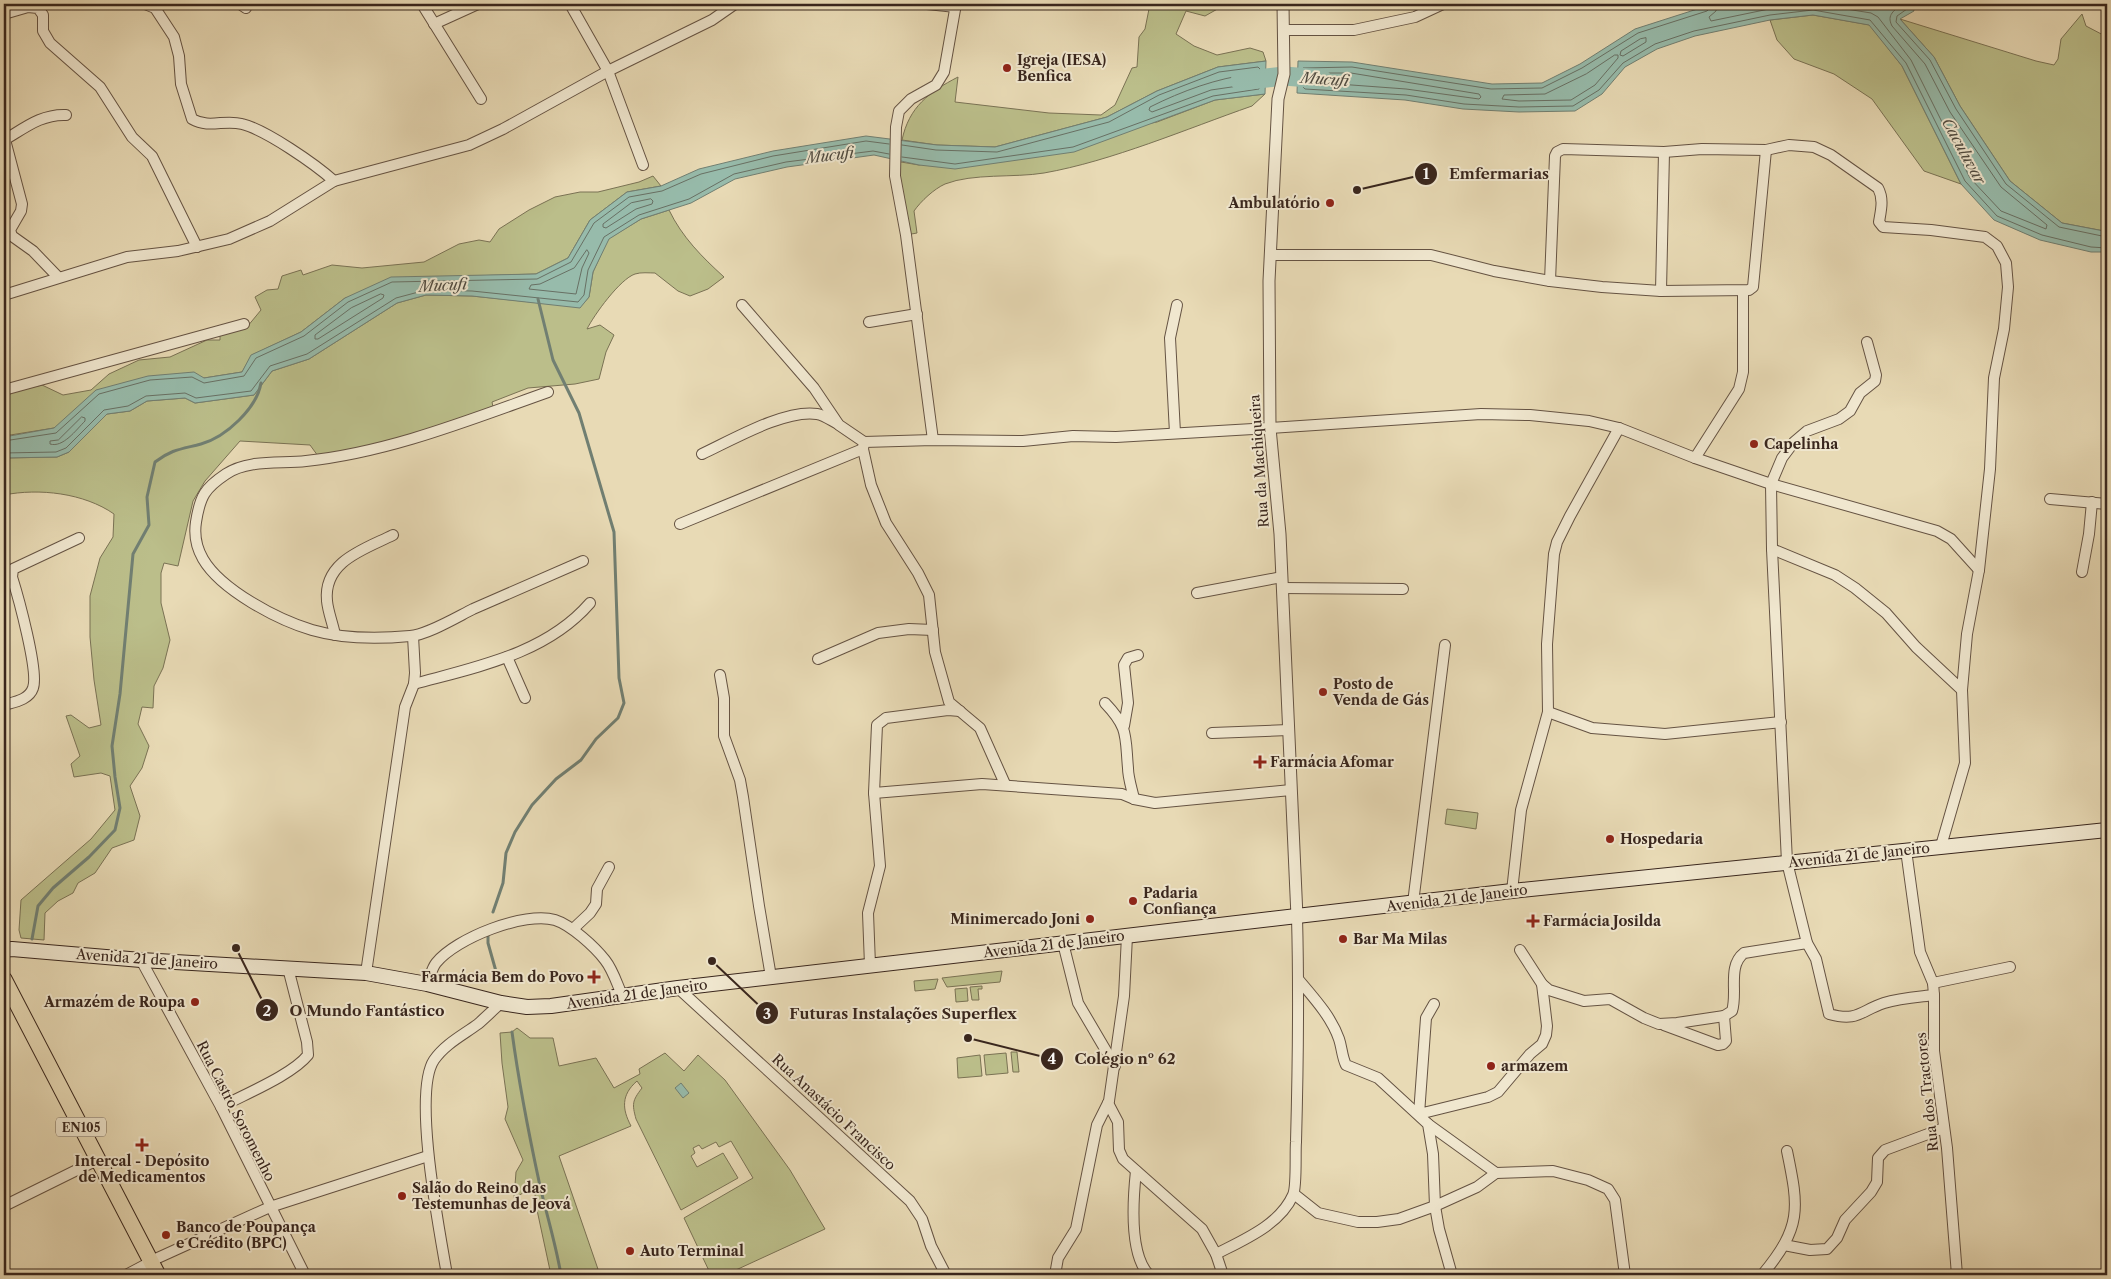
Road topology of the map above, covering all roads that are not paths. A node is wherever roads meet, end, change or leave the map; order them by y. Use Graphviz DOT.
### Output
graph roads {
  1 [pos="145,4"];
  2 [pos="422,4"];
  3 [pos="478,4"];
  4 [pos="570,4"];
  5 [pos="736,4"];
  6 [pos="927,4"];
  7 [pos="1283,4"];
  8 [pos="1443,4"];
  9 [pos="956,5"];
  10 [pos="159,6"];
  11 [pos="4,14"];
  12 [pos="434,24"];
  13 [pos="1284,30"];
  14 [pos="608,72"];
  15 [pos="481,99"];
  16 [pos="66,114"];
  17 [pos="5,138"];
  18 [pos="1766,150"];
  19 [pos="1664,152"];
  20 [pos="643,165"];
  21 [pos="334,181"];
  22 [pos="197,246"];
  23 [pos="1272,255"];
  24 [pos="58,277"];
  25 [pos="1550,280"];
  26 [pos="1661,291"];
  27 [pos="1743,291"];
  28 [pos="4,295"];
  29 [pos="742,305"];
  30 [pos="1177,305"];
  31 [pos="917,314"];
  32 [pos="869,322"];
  33 [pos="244,324"];
  34 [pos="1867,342"];
  35 [pos="4,390"];
  36 [pos="548,392"];
  37 [pos="839,425"];
  38 [pos="1270,428"];
  39 [pos="1618,428"];
  40 [pos="1175,433"];
  41 [pos="933,440"];
  42 [pos="863,445"];
  43 [pos="702,454"];
  44 [pos="1695,458"];
  45 [pos="1771,484"];
  46 [pos="2050,498"];
  47 [pos="2092,502"];
  48 [pos="2107,504"];
  49 [pos="680,524"];
  50 [pos="393,535"];
  51 [pos="79,538"];
  52 [pos="1772,549"];
  53 [pos="583,562"];
  54 [pos="1979,570"];
  55 [pos="2082,572"];
  56 [pos="1282,583"];
  57 [pos="1402,589"];
  58 [pos="1197,593"];
  59 [pos="590,604"];
  60 [pos="933,630"];
  61 [pos="335,635"];
  62 [pos="413,636"];
  63 [pos="1445,645"];
  64 [pos="1138,655"];
  65 [pos="507,657"];
  66 [pos="818,659"];
  67 [pos="720,675"];
  68 [pos="414,684"];
  69 [pos="1962,690"];
  70 [pos="525,698"];
  71 [pos="1105,703"];
  72 [pos="4,705"];
  73 [pos="961,711"];
  74 [pos="1548,712"];
  75 [pos="1781,722"];
  76 [pos="1124,726"];
  77 [pos="1288,730"];
  78 [pos="1212,733"];
  79 [pos="1004,784"];
  80 [pos="1291,790"];
  81 [pos="874,793"];
  82 [pos="1134,799"];
  83 [pos="2107,830"];
  84 [pos="1941,846"];
  85 [pos="1906,850"];
  86 [pos="1787,862"];
  87 [pos="609,867"];
  88 [pos="1512,891"];
  89 [pos="1413,903"];
  90 [pos="1297,917"];
  91 [pos="573,929"];
  92 [pos="1127,936"];
  93 [pos="1063,943"];
  94 [pos="1807,943"];
  95 [pos="4,950"];
  96 [pos="1520,950"];
  97 [pos="141,960"];
  98 [pos="870,966"];
  99 [pos="2010,967"];
  100 [pos="288,968"];
  101 [pos="366,973"];
  102 [pos="771,977"];
  103 [pos="4,979"];
  104 [pos="1298,979"];
  105 [pos="1933,983"];
  106 [pos="427,984"];
  107 [pos="1542,984"];
  108 [pos="678,988"];
  109 [pos="4,995"];
  110 [pos="622,995"];
  111 [pos="1934,995"];
  112 [pos="501,1003"];
  113 [pos="1434,1004"];
  114 [pos="1724,1016"];
  115 [pos="1659,1024"];
  116 [pos="1114,1066"];
  117 [pos="1108,1103"];
  118 [pos="221,1107"];
  119 [pos="1419,1114"];
  120 [pos="1428,1124"];
  121 [pos="1944,1128"];
  122 [pos="1787,1151"];
  123 [pos="428,1156"];
  124 [pos="91,1163"];
  125 [pos="1136,1171"];
  126 [pos="1496,1173"];
  127 [pos="1294,1194"];
  128 [pos="4,1206"];
  129 [pos="1435,1206"];
  130 [pos="270,1207"];
  131 [pos="1784,1245"];
  132 [pos="1216,1254"];
  133 [pos="148,1267"];
  134 [pos="126,1275"];
  135 [pos="158,1275"];
  136 [pos="305,1275"];
  137 [pos="445,1275"];
  138 [pos="946,1275"];
  139 [pos="1055,1275"];
  140 [pos="1150,1275"];
  141 [pos="1223,1275"];
  142 [pos="1452,1275"];
  143 [pos="1625,1275"];
  144 [pos="1762,1275"];
  145 [pos="1957,1275"];
  1 -- 10 [label="street"];
  2 -- 12 [label="street"];
  3 -- 12 [label="street"];
  4 -- 14 [label="street"];
  5 -- 14 [label="street"];
  6 -- 9 [label="street"];
  7 -- 13 [label="street, Rua da Machiqueira"];
  8 -- 13 [label="street"];
  9 -- 31 [label="street"];
  10 -- 21 [label="street"];
  11 -- 22 [label="street"];
  12 -- 15 [label="street"];
  13 -- 23 [label="street, Rua da Machiqueira"];
  14 -- 20 [label="street"];
  14 -- 21 [label="street"];
  16 -- 17 [label="street"];
  17 -- 24 [label="street"];
  18 -- 19 [label="street"];
  18 -- 27 [label="street"];
  18 -- 54 [label="street"];
  19 -- 25 [label="street"];
  19 -- 26 [label="street"];
  21 -- 22 [label="street"];
  22 -- 24 [label="street"];
  23 -- 25 [label="street"];
  23 -- 38 [label="street, Rua da Machiqueira"];
  24 -- 28 [label="street"];
  25 -- 26 [label="street"];
  26 -- 27 [label="street"];
  27 -- 44 [label="street"];
  29 -- 37 [label="street"];
  30 -- 40 [label="street"];
  31 -- 32 [label="street"];
  31 -- 41 [label="street"];
  33 -- 35 [label="street"];
  34 -- 45 [label="street"];
  36 -- 61 [label="street"];
  37 -- 42 [label="street"];
  37 -- 43 [label="street"];
  38 -- 39 [label="street"];
  38 -- 40 [label="street"];
  38 -- 56 [label="street, Rua da Machiqueira"];
  39 -- 44 [label="street"];
  39 -- 74 [label="street"];
  40 -- 41 [label="street"];
  41 -- 42 [label="street"];
  42 -- 49 [label="street"];
  42 -- 60 [label="street"];
  44 -- 45 [label="street"];
  45 -- 52 [label="street"];
  45 -- 54 [label="street"];
  46 -- 47 [label="street"];
  47 -- 48 [label="street"];
  47 -- 55 [label="street"];
  50 -- 61 [label="street"];
  51 -- 72 [label="street"];
  52 -- 69 [label="street"];
  52 -- 75 [label="street"];
  53 -- 62 [label="street"];
  54 -- 69 [label="street"];
  56 -- 57 [label="street"];
  56 -- 58 [label="street"];
  56 -- 77 [label="street, Rua da Machiqueira"];
  59 -- 65 [label="street"];
  60 -- 66 [label="street"];
  60 -- 73 [label="street"];
  61 -- 62 [label="street"];
  62 -- 68 [label="street"];
  63 -- 89 [label="street"];
  64 -- 76 [label="street"];
  65 -- 68 [label="street"];
  65 -- 70 [label="street"];
  67 -- 102 [label="street"];
  68 -- 101 [label="street"];
  69 -- 84 [label="street"];
  71 -- 76 [label="street"];
  73 -- 79 [label="street"];
  73 -- 81 [label="street"];
  74 -- 75 [label="street"];
  74 -- 88 [label="street"];
  75 -- 86 [label="street"];
  76 -- 82 [label="street"];
  77 -- 78 [label="street"];
  77 -- 80 [label="street, Rua da Machiqueira"];
  79 -- 81 [label="street"];
  79 -- 82 [label="street"];
  80 -- 82 [label="street"];
  80 -- 90 [label="street, Rua da Machiqueira"];
  81 -- 98 [label="street"];
  83 -- 84 [label="main road, Avenida 21 de Janeiro"];
  84 -- 85 [label="main road, Avenida 21 de Janeiro"];
  85 -- 86 [label="main road, Avenida 21 de Janeiro"];
  85 -- 105 [label="street, Rua dos Tractores"];
  86 -- 88 [label="main road, Avenida 21 de Janeiro"];
  86 -- 94 [label="street"];
  87 -- 91 [label="street"];
  88 -- 89 [label="main road, Avenida 21 de Janeiro"];
  89 -- 90 [label="main road, Avenida 21 de Janeiro"];
  90 -- 92 [label="main road, Avenida 21 de Janeiro"];
  90 -- 104 [label="street"];
  91 -- 106 [label="street"];
  91 -- 110 [label="street"];
  92 -- 93 [label="main road, Avenida 21 de Janeiro"];
  92 -- 116 [label="street"];
  93 -- 98 [label="main road, Avenida 21 de Janeiro"];
  93 -- 116 [label="street"];
  94 -- 111 [label="street"];
  94 -- 114 [label="street"];
  95 -- 97 [label="main road, Avenida 21 de Janeiro"];
  96 -- 107 [label="street"];
  97 -- 100 [label="main road, Avenida 21 de Janeiro"];
  97 -- 118 [label="street, Rua Castro Soromenho"];
  98 -- 102 [label="main road, Avenida 21 de Janeiro"];
  99 -- 105 [label="street"];
  100 -- 101 [label="main road, Avenida 21 de Janeiro"];
  100 -- 118 [label="street"];
  101 -- 106 [label="main road, Avenida 21 de Janeiro"];
  102 -- 108 [label="main road, Avenida 21 de Janeiro"];
  103 -- 133 [label="main road, EN105"];
  104 -- 119 [label="street"];
  104 -- 127 [label="street"];
  105 -- 111 [label="street, Rua dos Tractores"];
  106 -- 112 [label="main road, Avenida 21 de Janeiro"];
  107 -- 115 [label="street"];
  107 -- 119 [label="street"];
  108 -- 110 [label="main road, Avenida 21 de Janeiro"];
  108 -- 138 [label="street, Rua Anastácio Francisco"];
  109 -- 124 [label="main road, EN105"];
  110 -- 112 [label="main road, Avenida 21 de Janeiro"];
  111 -- 121 [label="street, Rua dos Tractores"];
  112 -- 123 [label="street"];
  113 -- 119 [label="street"];
  114 -- 115 [label="street"];
  114 -- 115 [label="street"];
  116 -- 117 [label="street"];
  117 -- 125 [label="street"];
  117 -- 139 [label="street"];
  118 -- 130 [label="street, Rua Castro Soromenho"];
  119 -- 120 [label="street"];
  120 -- 126 [label="street"];
  120 -- 129 [label="street"];
  121 -- 131 [label="street"];
  121 -- 145 [label="street, Rua dos Tractores"];
  122 -- 131 [label="street"];
  123 -- 130 [label="street"];
  123 -- 137 [label="street"];
  124 -- 128 [label="street"];
  124 -- 133 [label="main road, EN105"];
  125 -- 132 [label="street"];
  125 -- 140 [label="street"];
  126 -- 129 [label="street"];
  126 -- 143 [label="street"];
  127 -- 129 [label="street"];
  127 -- 132 [label="street"];
  129 -- 142 [label="street"];
  130 -- 133 [label="street"];
  130 -- 136 [label="street, Rua Castro Soromenho"];
  131 -- 144 [label="street"];
  132 -- 141 [label="street"];
  133 -- 134 [label="street"];
  133 -- 135 [label="main road, EN105"];
}
